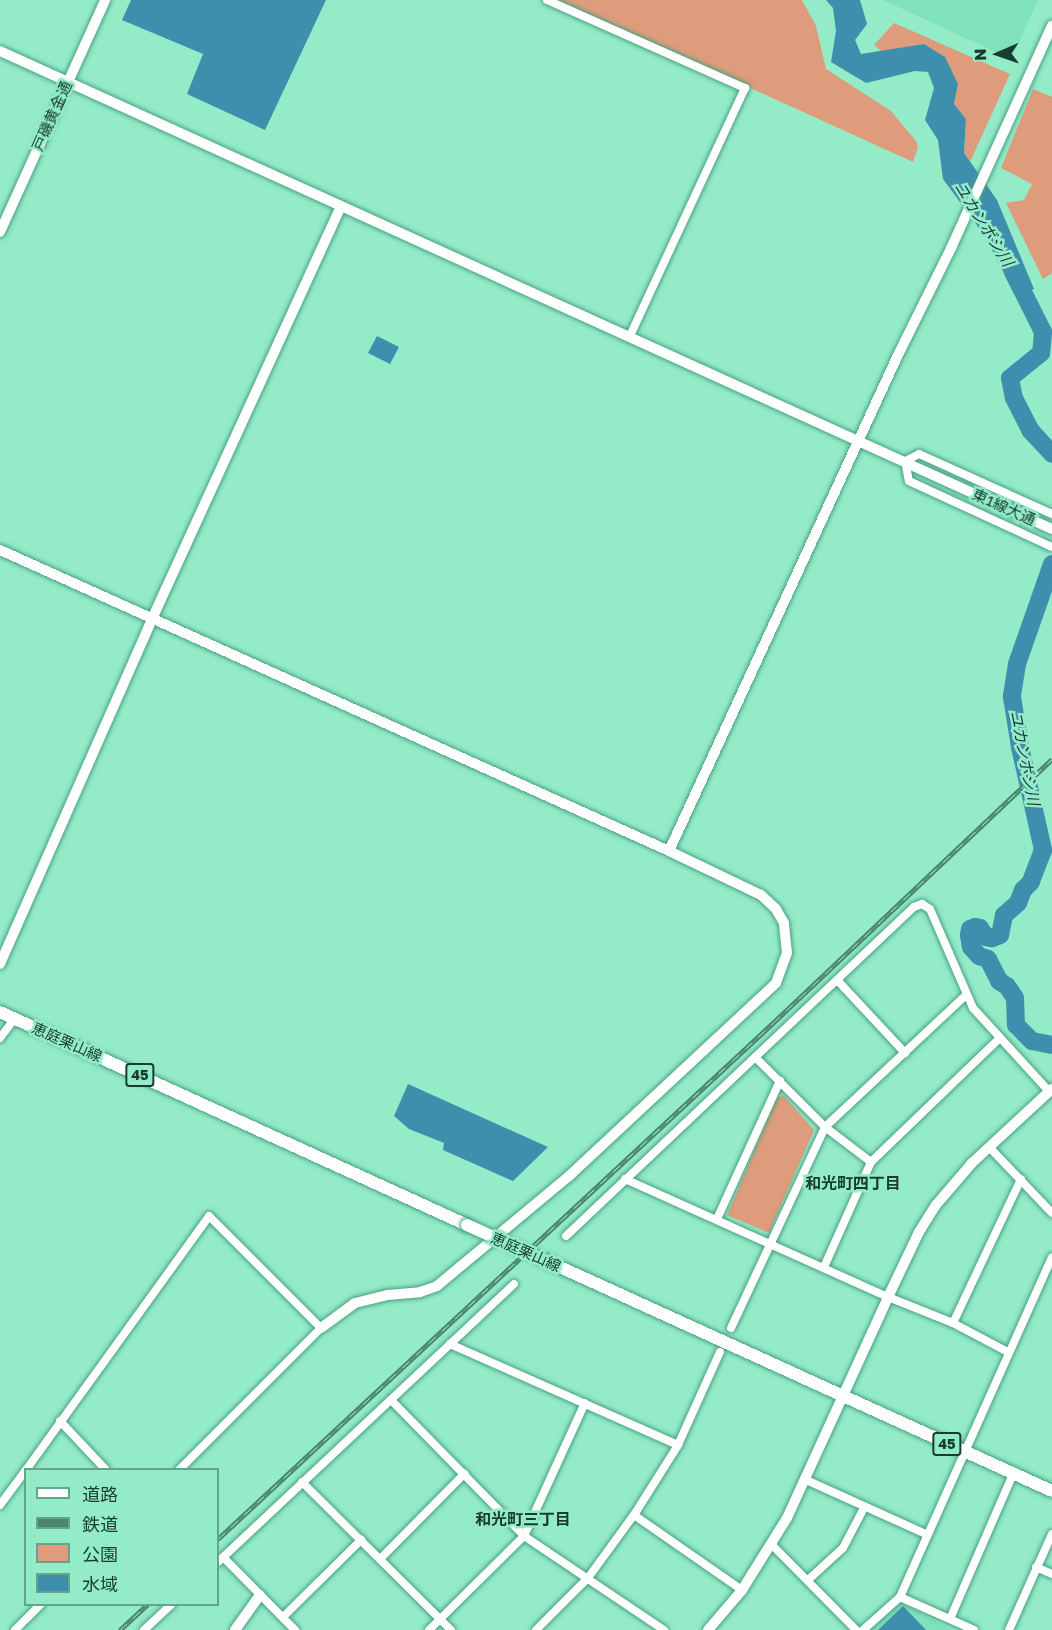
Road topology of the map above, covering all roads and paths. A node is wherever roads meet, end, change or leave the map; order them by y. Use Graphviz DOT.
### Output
graph roads {
  1 [pos="105,0"];
  2 [pos="547,0"];
  3 [pos="1052,26"];
  4 [pos="0,51"];
  5 [pos="68,82"];
  6 [pos="341,206"];
  7 [pos="0,232"];
  8 [pos="630,336"];
  9 [pos="859,441"];
  10 [pos="905,461"];
  11 [pos="1052,514"];
  12 [pos="1052,529"];
  13 [pos="1052,547"];
  14 [pos="0,550"];
  15 [pos="152,619"];
  16 [pos="669,852"];
  17 [pos="0,964"];
  18 [pos="837,980"];
  19 [pos="966,995"];
  20 [pos="0,1012"];
  21 [pos="15,1018"];
  22 [pos="0,1038"];
  23 [pos="1000,1038"];
  24 [pos="905,1053"];
  25 [pos="755,1057"];
  26 [pos="780,1081"];
  27 [pos="1050,1090"];
  28 [pos="825,1127"];
  29 [pos="989,1147"];
  30 [pos="871,1162"];
  31 [pos="625,1179"];
  32 [pos="1021,1179"];
  33 [pos="1052,1213"];
  34 [pos="717,1219"];
  35 [pos="566,1236"];
  36 [pos="771,1243"];
  37 [pos="1052,1257"];
  38 [pos="824,1267"];
  39 [pos="514,1284"];
  40 [pos="888,1297"];
  41 [pos="953,1323"];
  42 [pos="321,1328"];
  43 [pos="732,1328"];
  44 [pos="450,1344"];
  45 [pos="720,1352"];
  46 [pos="1008,1352"];
  47 [pos="843,1394"];
  48 [pos="391,1400"];
  49 [pos="585,1403"];
  50 [pos="60,1421"];
  51 [pos="678,1445"];
  52 [pos="963,1452"];
  53 [pos="27,1468"];
  54 [pos="104,1468"];
  55 [pos="181,1468"];
  56 [pos="24,1473"];
  57 [pos="464,1474"];
  58 [pos="1013,1474"];
  59 [pos="804,1479"];
  60 [pos="302,1482"];
  61 [pos="1052,1491"];
  62 [pos="0,1505"];
  63 [pos="865,1506"];
  64 [pos="634,1515"];
  65 [pos="926,1534"];
  66 [pos="1052,1534"];
  67 [pos="524,1536"];
  68 [pos="361,1540"];
  69 [pos="772,1545"];
  70 [pos="380,1559"];
  71 [pos="220,1560"];
  72 [pos="1036,1567"];
  73 [pos="1052,1574"];
  74 [pos="588,1578"];
  75 [pos="808,1580"];
  76 [pos="742,1590"];
  77 [pos="260,1595"];
  78 [pos="900,1597"];
  79 [pos="40,1606"];
  80 [pos="171,1606"];
  81 [pos="283,1617"];
  82 [pos="440,1619"];
  83 [pos="950,1619"];
  84 [pos="15,1630"];
  85 [pos="144,1630"];
  86 [pos="235,1630"];
  87 [pos="295,1630"];
  88 [pos="429,1630"];
  89 [pos="451,1630"];
  90 [pos="536,1630"];
  91 [pos="664,1630"];
  92 [pos="708,1630"];
  93 [pos="856,1630"];
  94 [pos="863,1630"];
  95 [pos="974,1630"];
  96 [pos="1009,1630"];
  1 -- 5 [label="street, 戸磯黄金通"];
  2 -- 8 [label="street"];
  3 -- 9 [label="street"];
  4 -- 5 [label="street, 東1線大通"];
  5 -- 6 [label="street, 東1線大通"];
  5 -- 7 [label="street, 戸磯黄金通"];
  6 -- 8 [label="street, 東1線大通"];
  6 -- 15 [label="street"];
  8 -- 9 [label="street, 東1線大通"];
  9 -- 10 [label="street, 東1線大通"];
  9 -- 16 [label="street"];
  10 -- 11 [label="street"];
  10 -- 12 [label="street, 東1線大通"];
  10 -- 13 [label="street"];
  14 -- 15 [label="street"];
  15 -- 16 [label="street"];
  15 -- 17 [label="street"];
  16 -- 42 [label="street"];
  18 -- 19 [label="street"];
  18 -- 24 [label="street"];
  18 -- 25 [label="street"];
  19 -- 23 [label="street"];
  19 -- 24 [label="street"];
  20 -- 21 [label="main road, 恵庭栗山線 / 45"];
  21 -- 22 [label="street"];
  21 -- 47 [label="main road, 恵庭栗山線 / 45, bridge"];
  23 -- 27 [label="street"];
  23 -- 30 [label="street"];
  24 -- 28 [label="street"];
  25 -- 26 [label="street"];
  25 -- 31 [label="street"];
  26 -- 28 [label="street"];
  26 -- 34 [label="street"];
  27 -- 29 [label="street"];
  28 -- 30 [label="street"];
  28 -- 36 [label="street"];
  29 -- 32 [label="street"];
  29 -- 40 [label="street"];
  30 -- 38 [label="street"];
  31 -- 34 [label="street"];
  31 -- 35 [label="street"];
  32 -- 33 [label="street"];
  32 -- 41 [label="street"];
  34 -- 36 [label="street"];
  36 -- 38 [label="street"];
  36 -- 43 [label="street"];
  37 -- 46 [label="street"];
  38 -- 40 [label="street"];
  39 -- 44 [label="street"];
  40 -- 41 [label="street"];
  40 -- 47 [label="street"];
  41 -- 46 [label="street"];
  42 -- 50 [label="street"];
  42 -- 55 [label="street"];
  44 -- 48 [label="street"];
  44 -- 49 [label="street"];
  45 -- 51 [label="street"];
  46 -- 52 [label="street"];
  47 -- 52 [label="main road, 恵庭栗山線 / 45"];
  47 -- 59 [label="street"];
  48 -- 57 [label="street"];
  48 -- 60 [label="street"];
  49 -- 51 [label="street"];
  49 -- 67 [label="street"];
  50 -- 53 [label="street"];
  50 -- 54 [label="street"];
  51 -- 64 [label="street"];
  52 -- 58 [label="main road, 恵庭栗山線 / 45"];
  52 -- 65 [label="street"];
  56 -- 62 [label="street"];
  57 -- 67 [label="street"];
  57 -- 70 [label="street"];
  58 -- 61 [label="main road, 恵庭栗山線 / 45"];
  58 -- 83 [label="street"];
  59 -- 63 [label="street"];
  59 -- 69 [label="street"];
  60 -- 68 [label="street"];
  60 -- 71 [label="street"];
  63 -- 65 [label="street"];
  63 -- 75 [label="street"];
  64 -- 74 [label="street"];
  64 -- 76 [label="street"];
  65 -- 78 [label="street"];
  66 -- 72 [label="street"];
  67 -- 74 [label="street"];
  67 -- 82 [label="street"];
  68 -- 70 [label="street"];
  68 -- 81 [label="street"];
  69 -- 75 [label="street"];
  69 -- 76 [label="street"];
  70 -- 82 [label="street"];
  71 -- 77 [label="street"];
  72 -- 73 [label="street"];
  72 -- 96 [label="street"];
  74 -- 90 [label="street"];
  74 -- 91 [label="street"];
  75 -- 93 [label="street"];
  76 -- 92 [label="street"];
  77 -- 81 [label="street"];
  77 -- 86 [label="street"];
  78 -- 83 [label="street"];
  78 -- 94 [label="street"];
  79 -- 84 [label="street"];
  80 -- 85 [label="street"];
  81 -- 87 [label="street"];
  82 -- 88 [label="street"];
  82 -- 89 [label="street"];
  83 -- 95 [label="street"];
}
